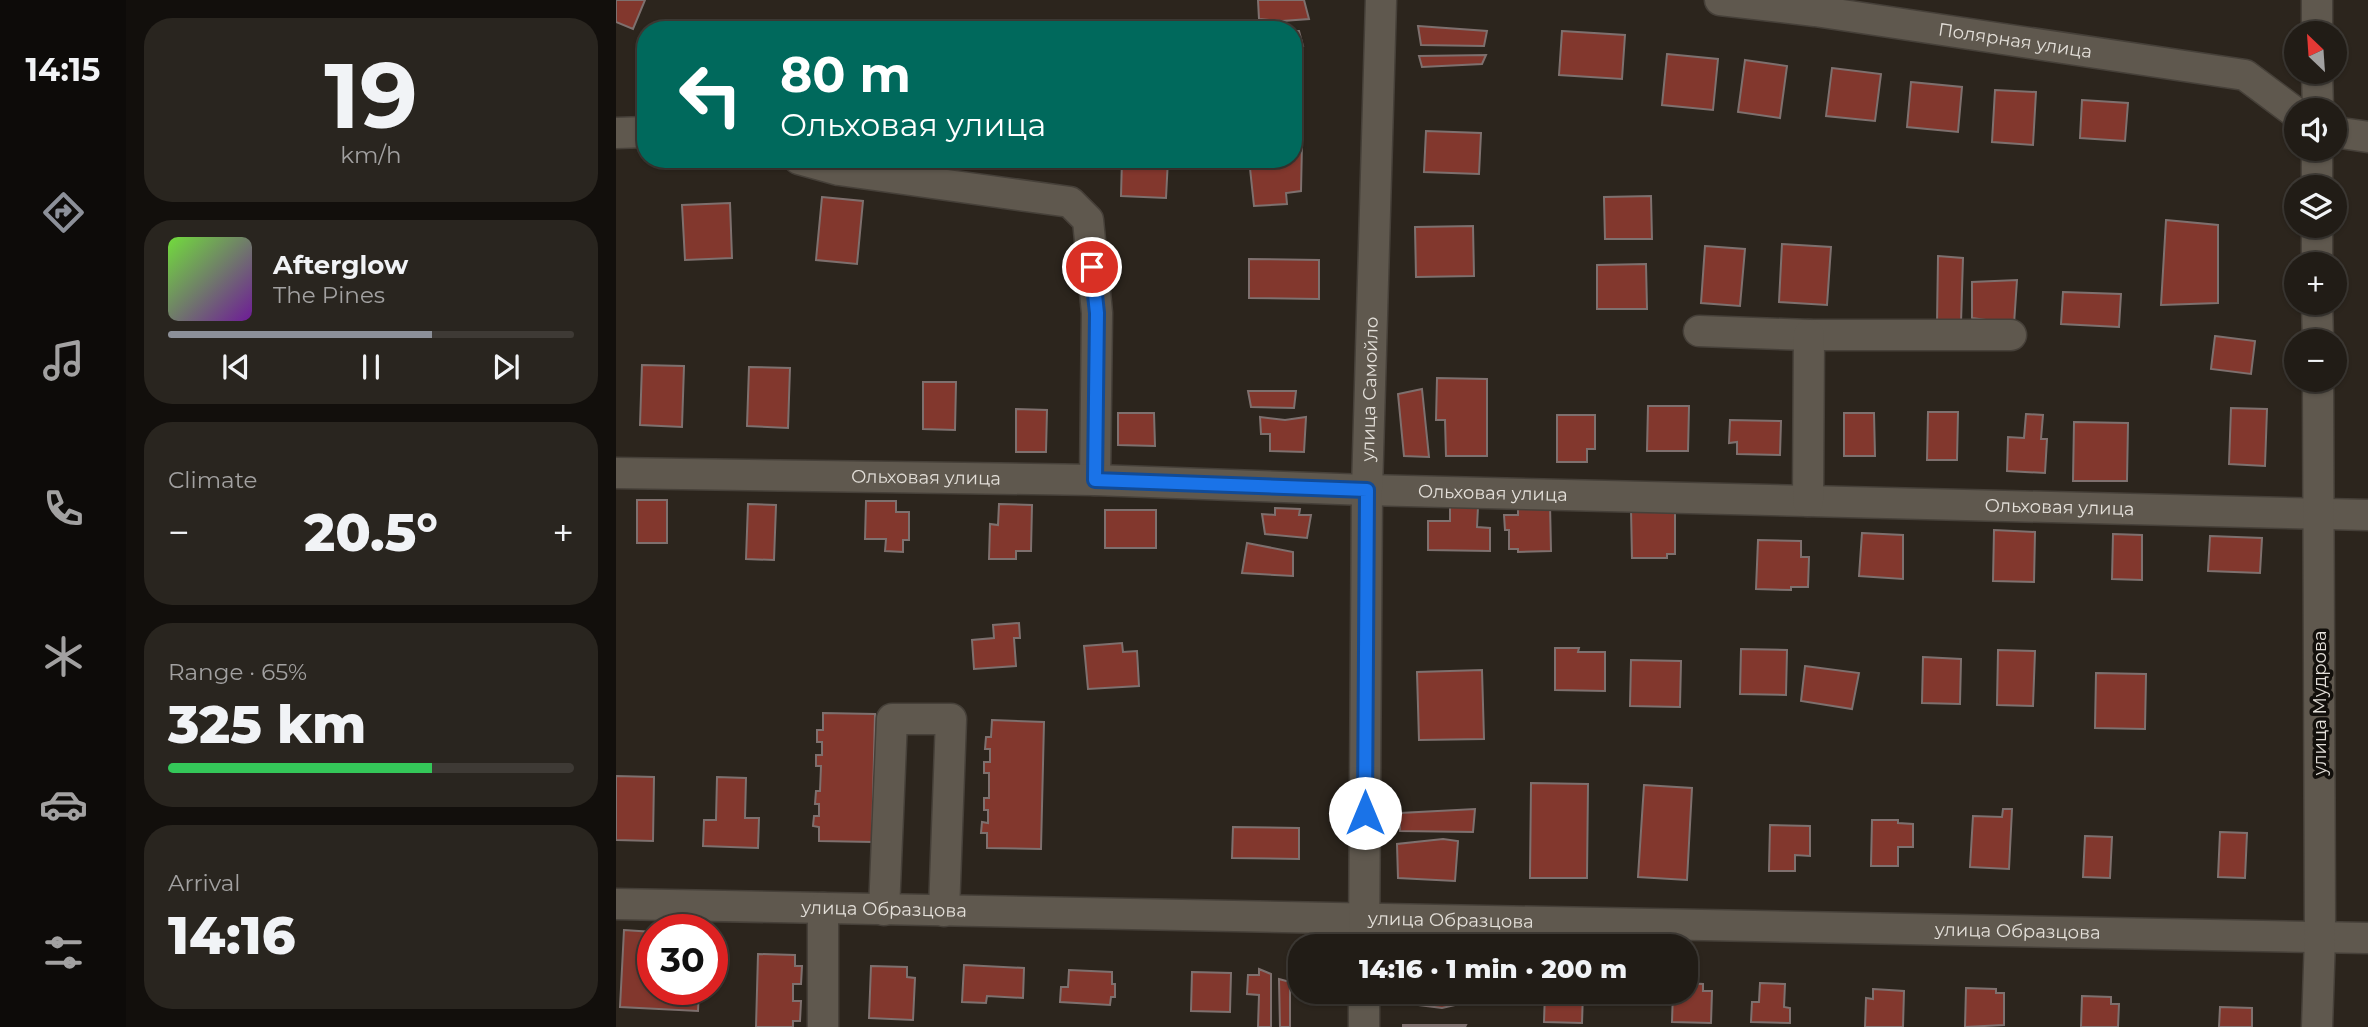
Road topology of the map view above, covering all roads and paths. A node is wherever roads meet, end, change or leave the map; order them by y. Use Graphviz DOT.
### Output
graph roads {
  1 [pos="1381,0"];
  2 [pos="1720,0"];
  3 [pos="2317,0"];
  4 [pos="2317,21"];
  5 [pos="2284,104"];
  6 [pos="637,132"];
  7 [pos="616,133"];
  8 [pos="2347,134"];
  9 [pos="2368,137"];
  10 [pos="832,168"];
  11 [pos="1699,331"];
  12 [pos="1809,335"];
  13 [pos="2011,335"];
  14 [pos="2318,392"];
  15 [pos="616,473"];
  16 [pos="1095,480"];
  17 [pos="1367,490"];
  18 [pos="1808,501"];
  19 [pos="2320,515"];
  20 [pos="2368,515"];
  21 [pos="616,904"];
  22 [pos="823,908"];
  23 [pos="884,909"];
  24 [pos="944,911"];
  25 [pos="1364,933"];
  26 [pos="2320,937"];
  27 [pos="2368,938"];
  28 [pos="1364,1004"];
  29 [pos="823,1027"];
  30 [pos="1364,1027"];
  31 [pos="2317,1027"];
  1 -- 17 [label="street, улица Самойло"];
  2 -- 5 [label="street, Полярная улица"];
  3 -- 4 [label="street"];
  6 -- 7 [label="street"];
  8 -- 9 [label="street"];
  10 -- 16 [label="street"];
  11 -- 12 [label="street"];
  12 -- 13 [label="street"];
  12 -- 18 [label="street"];
  14 -- 19 [label="street, улица Мудрова"];
  15 -- 16 [label="street, Ольховая улица"];
  16 -- 17 [label="street, Ольховая улица"];
  17 -- 18 [label="street, Ольховая улица"];
  17 -- 25 [label="street, улица Самойло"];
  18 -- 19 [label="street, Ольховая улица"];
  19 -- 20 [label="street, Ольховая улица"];
  19 -- 26 [label="street, улица Мудрова"];
  21 -- 22 [label="street, улица Образцова"];
  22 -- 23 [label="street, улица Образцова"];
  22 -- 29 [label="street"];
  23 -- 24 [label="street, улица Образцова"];
  23 -- 24 [label="street"];
  24 -- 25 [label="street, улица Образцова"];
  25 -- 26 [label="street, улица Образцова"];
  26 -- 27 [label="street, улица Образцова"];
  26 -- 31 [label="street, улица Мудрова"];
  28 -- 30 [label="street"];
}
